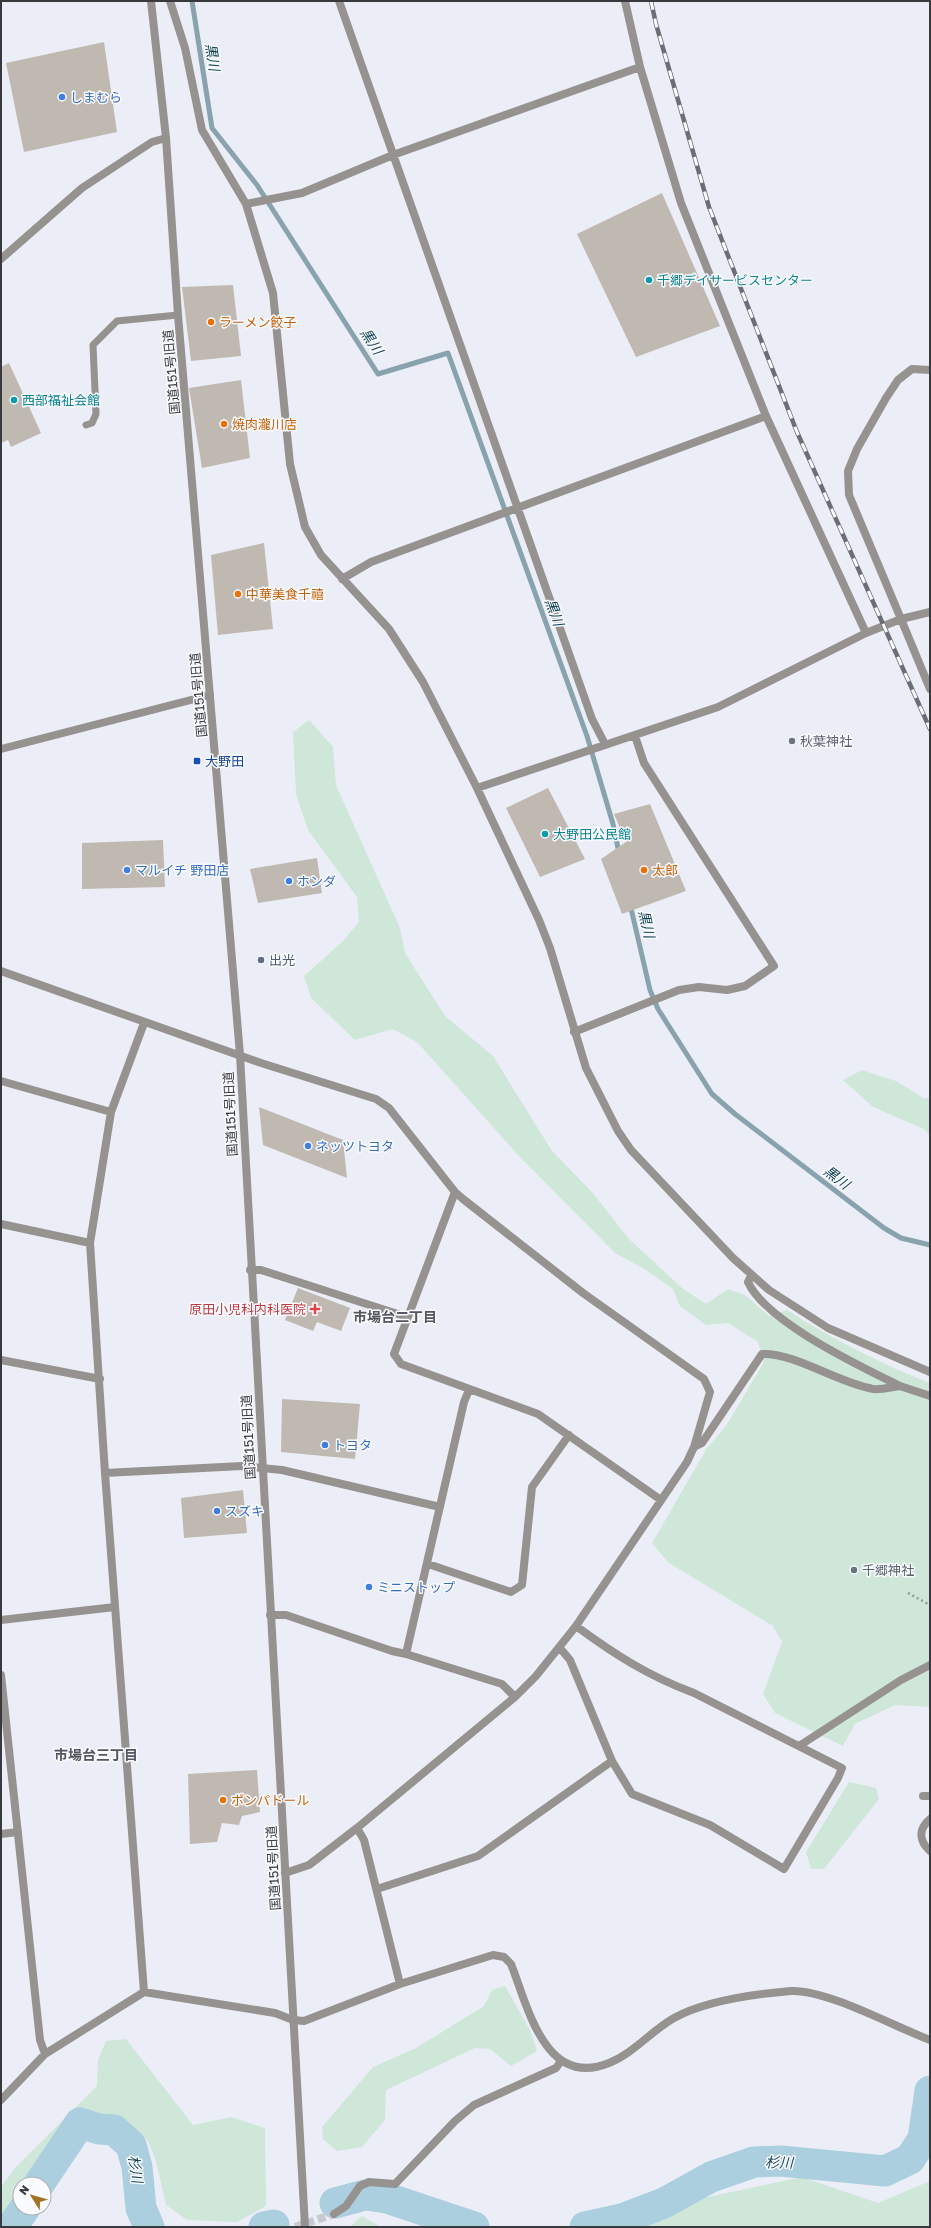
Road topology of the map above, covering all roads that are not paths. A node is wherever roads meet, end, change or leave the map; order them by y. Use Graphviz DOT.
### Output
graph roads {
  1 [pos="152,1"];
  2 [pos="170,1"];
  3 [pos="339,1"];
  4 [pos="625,1"];
  5 [pos="640,67"];
  6 [pos="166,138"];
  7 [pos="393,156"];
  8 [pos="246,204"];
  9 [pos="1,259"];
  10 [pos="178,315"];
  11 [pos="930,370"];
  12 [pos="766,416"];
  13 [pos="86,425"];
  14 [pos="518,508"];
  15 [pos="342,579"];
  16 [pos="930,612"];
  17 [pos="901,619"];
  18 [pos="866,633"];
  19 [pos="930,689"];
  20 [pos="210,695"];
  21 [pos="635,736"];
  22 [pos="603,744"];
  23 [pos="1,749"];
  24 [pos="477,788"];
  25 [pos="1,971"];
  26 [pos="144,1022"];
  27 [pos="574,1032"];
  28 [pos="240,1055"];
  29 [pos="1,1081"];
  30 [pos="111,1112"];
  31 [pos="455,1192"];
  32 [pos="1,1224"];
  33 [pos="90,1243"];
  34 [pos="250,1270"];
  35 [pos="751,1276"];
  36 [pos="408,1317"];
  37 [pos="1,1360"];
  38 [pos="930,1372"];
  39 [pos="100,1379"];
  40 [pos="900,1386"];
  41 [pos="469,1390"];
  42 [pos="930,1396"];
  43 [pos="569,1435"];
  44 [pos="694,1448"];
  45 [pos="262,1468"];
  46 [pos="105,1473"];
  47 [pos="661,1500"];
  48 [pos="440,1507"];
  49 [pos="428,1564"];
  50 [pos="115,1607"];
  51 [pos="270,1615"];
  52 [pos="1,1620"];
  53 [pos="576,1626"];
  54 [pos="560,1648"];
  55 [pos="406,1654"];
  56 [pos="930,1665"];
  57 [pos="1,1675"];
  58 [pos="515,1697"];
  59 [pos="799,1746"];
  60 [pos="612,1761"];
  61 [pos="930,1819"];
  62 [pos="357,1828"];
  63 [pos="18,1832"];
  64 [pos="1,1834"];
  65 [pos="930,1851"];
  66 [pos="285,1873"];
  67 [pos="378,1889"];
  68 [pos="400,1984"];
  69 [pos="144,1992"];
  70 [pos="293,2020"];
  71 [pos="930,2040"];
  72 [pos="46,2054"];
  73 [pos="561,2061"];
  74 [pos="1,2100"];
  75 [pos="334,2214"];
  76 [pos="305,2227"];
  1 -- 6 [label="street, 国道151号旧道"];
  2 -- 8 [label="street"];
  3 -- 7 [label="street"];
  4 -- 5 [label="street"];
  5 -- 7 [label="street"];
  5 -- 12 [label="street"];
  6 -- 9 [label="street"];
  6 -- 10 [label="street, 国道151号旧道"];
  7 -- 8 [label="street"];
  7 -- 14 [label="street"];
  8 -- 15 [label="street"];
  10 -- 13 [label="lane"];
  10 -- 20 [label="street, 国道151号旧道"];
  11 -- 17 [label="street"];
  12 -- 14 [label="street"];
  12 -- 18 [label="street"];
  14 -- 15 [label="street"];
  14 -- 22 [label="street"];
  15 -- 24 [label="street"];
  16 -- 17 [label="street"];
  17 -- 18 [label="street"];
  17 -- 19 [label="street"];
  18 -- 21 [label="street"];
  20 -- 23 [label="street"];
  20 -- 28 [label="street, 国道151号旧道"];
  21 -- 22 [label="street"];
  21 -- 27 [label="street"];
  22 -- 24 [label="street"];
  24 -- 27 [label="street"];
  25 -- 26 [label="street"];
  26 -- 28 [label="street"];
  26 -- 30 [label="street"];
  27 -- 35 [label="street"];
  28 -- 31 [label="street"];
  28 -- 34 [label="street, 国道151号旧道"];
  29 -- 30 [label="street"];
  30 -- 33 [label="street"];
  31 -- 36 [label="street"];
  31 -- 44 [label="street"];
  32 -- 33 [label="street"];
  33 -- 39 [label="street"];
  34 -- 36 [label="street"];
  34 -- 45 [label="street, 国道151号旧道"];
  35 -- 38 [label="street"];
  35 -- 40 [label="street"];
  36 -- 41 [label="street"];
  37 -- 39 [label="street"];
  39 -- 46 [label="street"];
  40 -- 42 [label="street"];
  40 -- 44 [label="street"];
  41 -- 43 [label="street"];
  41 -- 48 [label="street"];
  43 -- 47 [label="street"];
  43 -- 49 [label="street"];
  44 -- 47 [label="street"];
  45 -- 46 [label="street"];
  45 -- 48 [label="street"];
  45 -- 51 [label="street, 国道151号旧道"];
  46 -- 50 [label="street"];
  47 -- 53 [label="street"];
  48 -- 49 [label="street"];
  49 -- 55 [label="street"];
  50 -- 52 [label="street"];
  50 -- 69 [label="street"];
  51 -- 55 [label="street"];
  51 -- 66 [label="street, 国道151号旧道"];
  53 -- 54 [label="street"];
  53 -- 59 [label="street"];
  54 -- 58 [label="street"];
  54 -- 60 [label="street"];
  55 -- 58 [label="street"];
  56 -- 59 [label="street"];
  57 -- 63 [label="street"];
  58 -- 62 [label="street"];
  59 -- 60 [label="street"];
  60 -- 67 [label="street"];
  61 -- 65 [label="street"];
  62 -- 66 [label="street"];
  62 -- 67 [label="street"];
  63 -- 64 [label="street"];
  63 -- 72 [label="street"];
  66 -- 70 [label="street, 国道151号旧道"];
  67 -- 68 [label="street"];
  68 -- 70 [label="street"];
  68 -- 73 [label="street"];
  69 -- 70 [label="street"];
  69 -- 72 [label="street"];
  70 -- 76 [label="street, 国道151号旧道"];
  71 -- 73 [label="street"];
  72 -- 74 [label="street"];
  73 -- 75 [label="street"];
}
